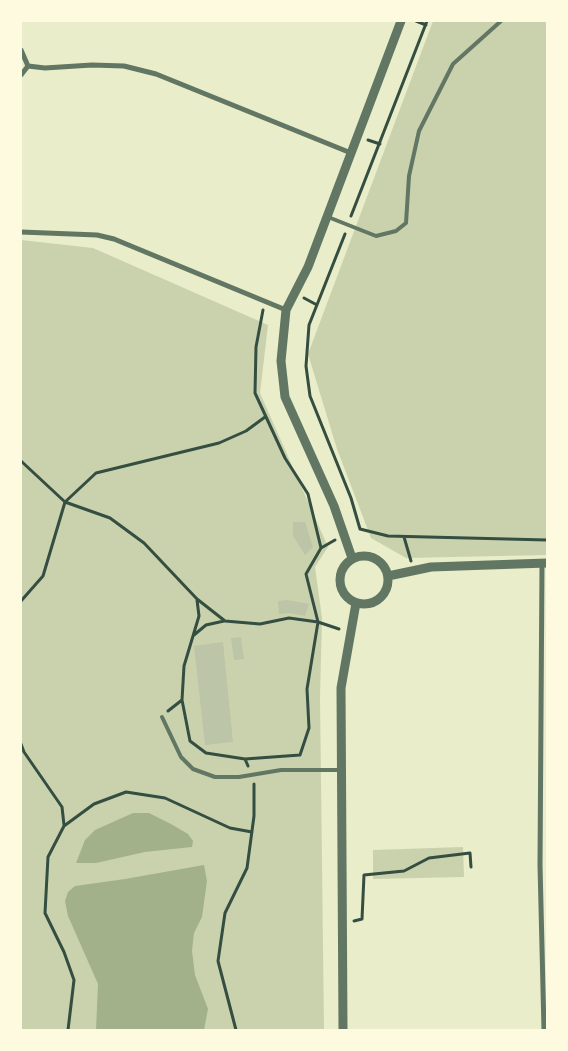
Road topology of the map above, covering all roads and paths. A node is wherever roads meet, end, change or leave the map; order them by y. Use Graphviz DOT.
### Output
graph roads {
  1 [pos="401,21"];
  2 [pos="416,21"];
  3 [pos="501,21"];
  4 [pos="426,23"];
  5 [pos="21,50"];
  6 [pos="28,66"];
  7 [pos="21,74"];
  8 [pos="351,153"];
  9 [pos="327,217"];
  10 [pos="348,225"];
  11 [pos="21,232"];
  12 [pos="264,302"];
  13 [pos="286,310"];
  14 [pos="265,417"];
  15 [pos="21,461"];
  16 [pos="65,502"];
  17 [pos="404,537"];
  18 [pos="547,540"];
  19 [pos="321,548"];
  20 [pos="352,558"];
  21 [pos="544,563"];
  22 [pos="414,571"];
  23 [pos="388,576"];
  24 [pos="197,599"];
  25 [pos="21,602"];
  26 [pos="356,603"];
  27 [pos="225,621"];
  28 [pos="351,633"];
  29 [pos="194,635"];
  30 [pos="182,700"];
  31 [pos="162,717"];
  32 [pos="21,744"];
  33 [pos="540,751"];
  34 [pos="547,751"];
  35 [pos="245,759"];
  36 [pos="342,770"];
  37 [pos="64,826"];
  38 [pos="252,832"];
  39 [pos="471,867"];
  40 [pos="343,924"];
  41 [pos="68,1030"];
  42 [pos="343,1030"];
  43 [pos="544,1030"];
  1 -- 8 [label="street"];
  2 -- 4 [label="path"];
  3 -- 10 [label="lane"];
  4 -- 10 [label="path"];
  5 -- 6 [label="street"];
  6 -- 7 [label="street"];
  6 -- 8 [label="street"];
  8 -- 9 [label="street"];
  9 -- 10 [label="lane"];
  9 -- 13 [label="street"];
  10 -- 17 [label="path"];
  11 -- 12 [label="street"];
  12 -- 13 [label="street"];
  12 -- 14 [label="path"];
  13 -- 20 [label="street"];
  14 -- 16 [label="path"];
  14 -- 19 [label="path"];
  15 -- 16 [label="path"];
  16 -- 24 [label="path"];
  16 -- 25 [label="path"];
  17 -- 18 [label="path"];
  17 -- 22 [label="path"];
  20 -- 23 [label="street"];
  20 -- 26 [label="street"];
  21 -- 22 [label="street"];
  21 -- 33 [label="street"];
  22 -- 23 [label="street"];
  23 -- 26 [label="street"];
  24 -- 27 [label="path"];
  24 -- 29 [label="path"];
  26 -- 28 [label="street"];
  27 -- 28 [label="path"];
  27 -- 29 [label="path"];
  28 -- 36 [label="street"];
  29 -- 30 [label="path"];
  30 -- 31 [label="path"];
  30 -- 35 [label="path"];
  31 -- 36 [label="lane"];
  32 -- 37 [label="path"];
  33 -- 34 [label="street"];
  33 -- 43 [label="street"];
  36 -- 40 [label="street"];
  37 -- 38 [label="path"];
  37 -- 41 [label="path"];
  39 -- 40 [label="path"];
  40 -- 42 [label="street"];
}
